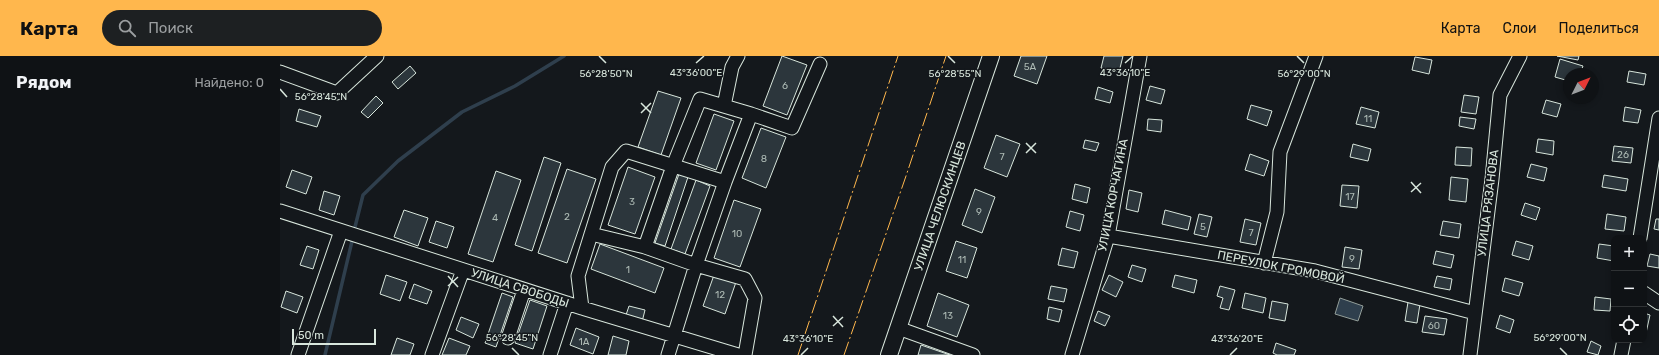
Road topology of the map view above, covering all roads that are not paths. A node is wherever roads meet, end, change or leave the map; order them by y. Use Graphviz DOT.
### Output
graph roads {
  1 [pos="377,56"];
  2 [pos="738,56"];
  3 [pos="991,56"];
  4 [pos="1140,56"];
  5 [pos="1316,56"];
  6 [pos="1520,56"];
  7 [pos="820,64"];
  8 [pos="280,72"];
  9 [pos="724,106"];
  10 [pos="751,114"];
  11 [pos="1659,118"];
  12 [pos="674,166"];
  13 [pos="725,182"];
  14 [pos="280,211"];
  15 [pos="341,231"];
  16 [pos="591,234"];
  17 [pos="1640,235"];
  18 [pos="1108,236"];
  19 [pos="645,247"];
  20 [pos="1264,263"];
  21 [pos="696,265"];
  22 [pos="462,270"];
  23 [pos="524,290"];
  24 [pos="1647,295"];
  25 [pos="567,303"];
  26 [pos="1659,303"];
  27 [pos="582,308"];
  28 [pos="1475,313"];
  29 [pos="898,328"];
  30 [pos="674,336"];
  31 [pos="508,338"];
  32 [pos="1623,343"];
  33 [pos="298,355"];
  34 [pos="432,355"];
  35 [pos="550,355"];
  36 [pos="668,355"];
  37 [pos="738,355"];
  38 [pos="745,355"];
  39 [pos="889,355"];
  40 [pos="973,355"];
  41 [pos="1072,355"];
  42 [pos="1470,355"];
  43 [pos="1621,355"];
  1 -- 8 [label="street"];
  2 -- 9 [label="street"];
  3 -- 29 [label="main road, УЛИЦА ЧЕЛЮСКИНЦЕВ"];
  4 -- 18 [label="street, УЛИЦА КОРЧАГИНА"];
  5 -- 20 [label="street"];
  6 -- 28 [label="street, УЛИЦА РЯЗАНОВА"];
  7 -- 10 [label="street"];
  9 -- 10 [label="street"];
  9 -- 12 [label="street"];
  10 -- 13 [label="street"];
  11 -- 17 [label="street"];
  12 -- 13 [label="street"];
  12 -- 16 [label="street"];
  12 -- 19 [label="street"];
  13 -- 21 [label="street"];
  14 -- 15 [label="street, УЛИЦА СВОБОДЫ"];
  15 -- 22 [label="street, УЛИЦА СВОБОДЫ"];
  15 -- 33 [label="street"];
  16 -- 19 [label="street"];
  16 -- 27 [label="street"];
  18 -- 20 [label="street, ПЕРЕУЛОК ГРОМОВОЙ"];
  18 -- 41 [label="street, УЛИЦА КОРЧАГИНА"];
  19 -- 21 [label="street"];
  20 -- 28 [label="street, ПЕРЕУЛОК ГРОМОВОЙ"];
  21 -- 30 [label="street"];
  21 -- 38 [label="street"];
  22 -- 23 [label="street, УЛИЦА СВОБОДЫ"];
  22 -- 34 [label="street"];
  23 -- 25 [label="street, УЛИЦА СВОБОДЫ"];
  23 -- 31 [label="street"];
  24 -- 26 [label="street"];
  25 -- 27 [label="street, УЛИЦА СВОБОДЫ"];
  25 -- 35 [label="street"];
  27 -- 30 [label="street, УЛИЦА СВОБОДЫ"];
  28 -- 42 [label="street, УЛИЦА РЯЗАНОВА"];
  29 -- 39 [label="main road, УЛИЦА ЧЕЛЮСКИНЦЕВ"];
  29 -- 40 [label="street"];
  30 -- 36 [label="street"];
  30 -- 37 [label="street, УЛИЦА СВОБОДЫ"];
  32 -- 43 [label="street"];
}
